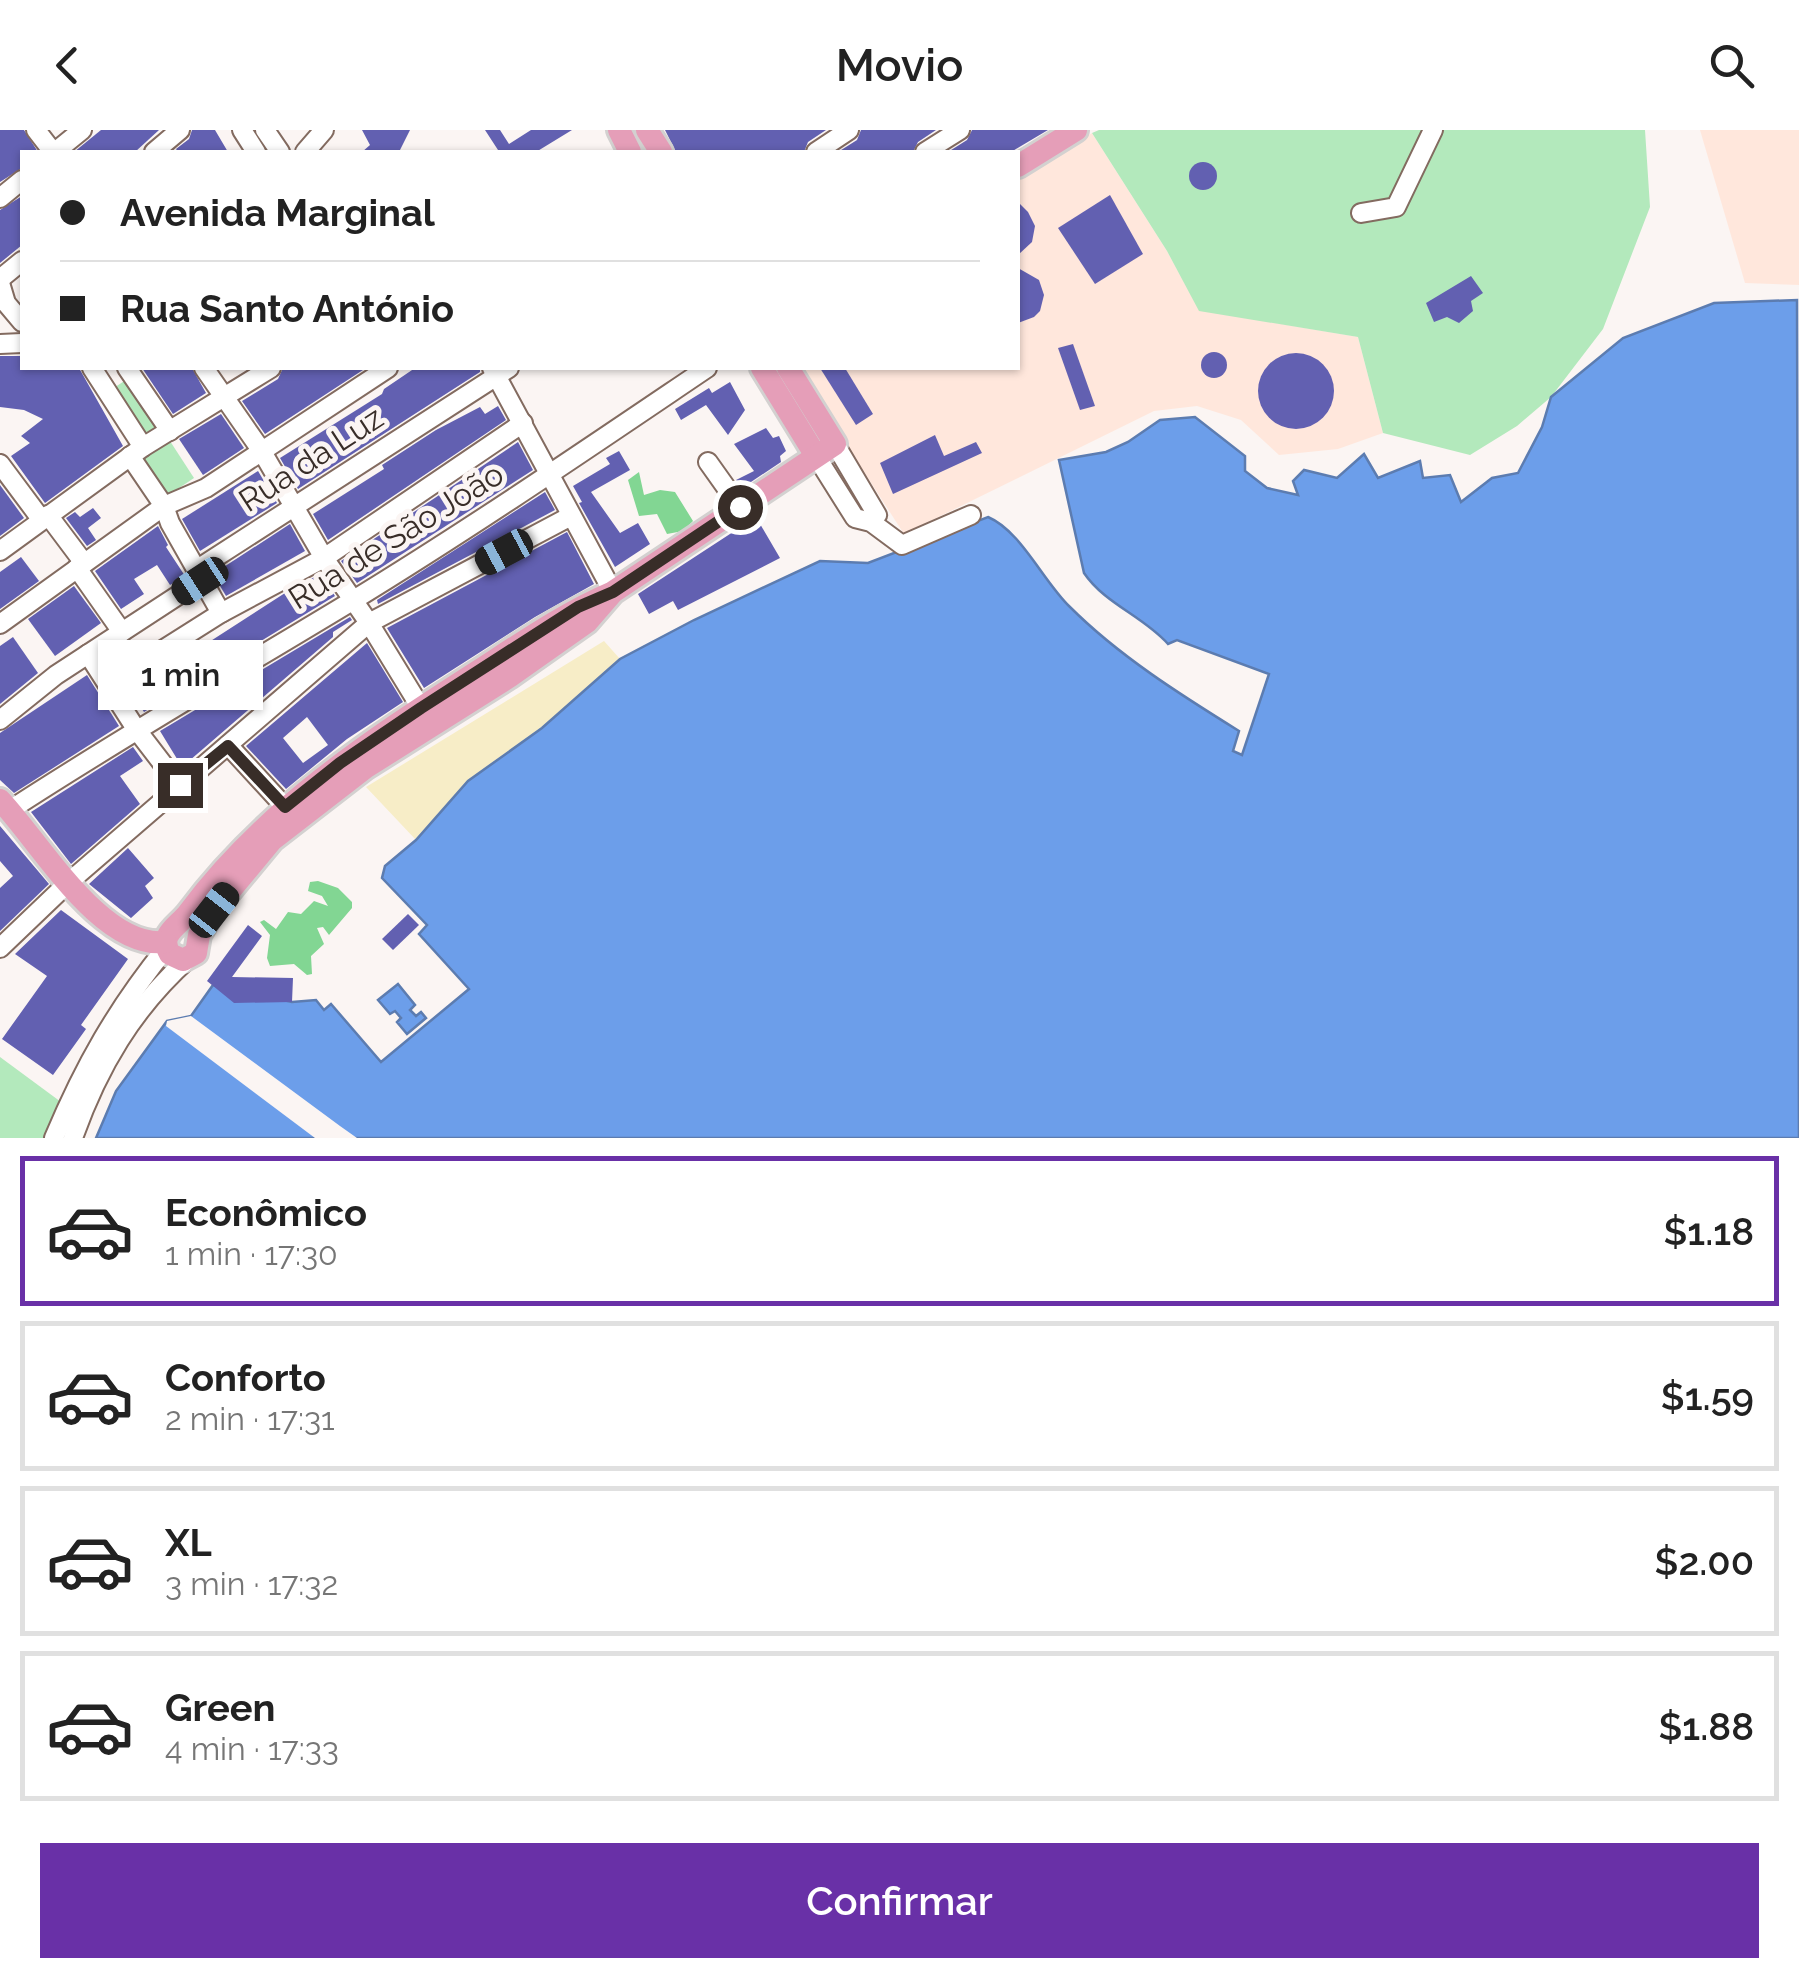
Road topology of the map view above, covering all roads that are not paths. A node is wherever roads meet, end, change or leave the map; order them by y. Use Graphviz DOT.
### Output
graph roads {
  1 [pos="36,130"];
  2 [pos="82,130"];
  3 [pos="180,130"];
  4 [pos="324,130"];
  5 [pos="850,130"];
  6 [pos="960,130"];
  7 [pos="1076,130"];
  8 [pos="1433,130"];
  9 [pos="1045,138"];
  10 [pos="52,150"];
  11 [pos="57,150"];
  12 [pos="156,150"];
  13 [pos="308,150"];
  14 [pos="819,150"];
  15 [pos="927,150"];
  16 [pos="1020,164"];
  17 [pos="20,182"];
  18 [pos="0,198"];
  19 [pos="1361,213"];
  20 [pos="20,264"];
  21 [pos="0,281"];
  22 [pos="20,320"];
  23 [pos="128,370"];
  24 [pos="205,370"];
  25 [pos="267,370"];
  26 [pos="385,370"];
  27 [pos="499,370"];
  28 [pos="703,370"];
  29 [pos="764,370"];
  30 [pos="789,370"];
  31 [pos="98,375"];
  32 [pos="224,396"];
  33 [pos="522,424"];
  34 [pos="170,431"];
  35 [pos="261,450"];
  36 [pos="825,450"];
  37 [pos="136,451"];
  38 [pos="708,462"];
  39 [pos="0,464"];
  40 [pos="550,474"];
  41 [pos="164,506"];
  42 [pos="293,506"];
  43 [pos="740,507"];
  44 [pos="972,515"];
  45 [pos="571,516"];
  46 [pos="44,517"];
  47 [pos="0,551"];
  48 [pos="324,558"];
  49 [pos="81,566"];
  50 [pos="198,575"];
  51 [pos="613,592"];
  52 [pos="354,600"];
  53 [pos="220,613"];
  54 [pos="370,623"];
  55 [pos="0,624"];
  56 [pos="122,632"];
  57 [pos="88,654"];
  58 [pos="112,689"];
  59 [pos="421,708"];
  60 [pos="0,720"];
  61 [pos="136,728"];
  62 [pos="228,746"];
  63 [pos="180,785"];
  64 [pos="5,805"];
  65 [pos="285,807"];
  66 [pos="69,882"];
  67 [pos="177,938"];
  68 [pos="0,948"];
  69 [pos="190,958"];
  70 [pos="54,1138"];
  71 [pos="73,1138"];
  1 -- 10 [label="street"];
  2 -- 11 [label="street"];
  3 -- 12 [label="street"];
  4 -- 13 [label="street"];
  5 -- 14 [label="street"];
  6 -- 15 [label="street"];
  7 -- 9 [label="main road"];
  8 -- 19 [label="street"];
  9 -- 16 [label="main road"];
  17 -- 18 [label="street"];
  20 -- 21 [label="street"];
  21 -- 22 [label="street"];
  23 -- 34 [label="street"];
  24 -- 32 [label="street"];
  25 -- 32 [label="street"];
  26 -- 35 [label="street"];
  27 -- 33 [label="street"];
  27 -- 42 [label="street, Rua da Luz"];
  28 -- 40 [label="street, Rua de São João"];
  29 -- 36 [label="main road"];
  30 -- 36 [label="main road"];
  31 -- 37 [label="street"];
  32 -- 34 [label="street"];
  32 -- 35 [label="street"];
  33 -- 40 [label="street"];
  33 -- 48 [label="street"];
  34 -- 37 [label="street"];
  35 -- 41 [label="street"];
  35 -- 42 [label="street"];
  36 -- 43 [label="main road"];
  36 -- 44 [label="street"];
  37 -- 41 [label="street"];
  37 -- 46 [label="street"];
  38 -- 43 [label="street"];
  39 -- 46 [label="street"];
  40 -- 45 [label="street"];
  40 -- 52 [label="street, Rua de São João"];
  41 -- 49 [label="street"];
  41 -- 50 [label="street"];
  42 -- 48 [label="street"];
  42 -- 50 [label="street, Rua da Luz"];
  43 -- 51 [label="main road"];
  45 -- 51 [label="street"];
  45 -- 54 [label="street"];
  46 -- 47 [label="street"];
  46 -- 49 [label="street"];
  48 -- 52 [label="street"];
  48 -- 53 [label="street"];
  49 -- 55 [label="street"];
  49 -- 56 [label="street"];
  50 -- 53 [label="street"];
  50 -- 56 [label="street, Rua da Luz"];
  51 -- 59 [label="main road"];
  51 -- 67 [label="main road"];
  52 -- 54 [label="street"];
  52 -- 61 [label="street, Rua de São João"];
  53 -- 58 [label="street"];
  54 -- 59 [label="street"];
  54 -- 62 [label="street"];
  56 -- 57 [label="street, Rua da Luz"];
  57 -- 58 [label="street"];
  57 -- 60 [label="street, Rua da Luz"];
  58 -- 61 [label="street"];
  59 -- 65 [label="main road"];
  61 -- 63 [label="street"];
  61 -- 64 [label="street, Rua de São João"];
  62 -- 63 [label="street"];
  62 -- 65 [label="street"];
  63 -- 66 [label="street"];
  64 -- 66 [label="main road"];
  65 -- 67 [label="main road"];
  66 -- 67 [label="main road"];
  66 -- 68 [label="street"];
  67 -- 69 [label="main road"];
  67 -- 70 [label="street"];
  69 -- 71 [label="street"];
}
